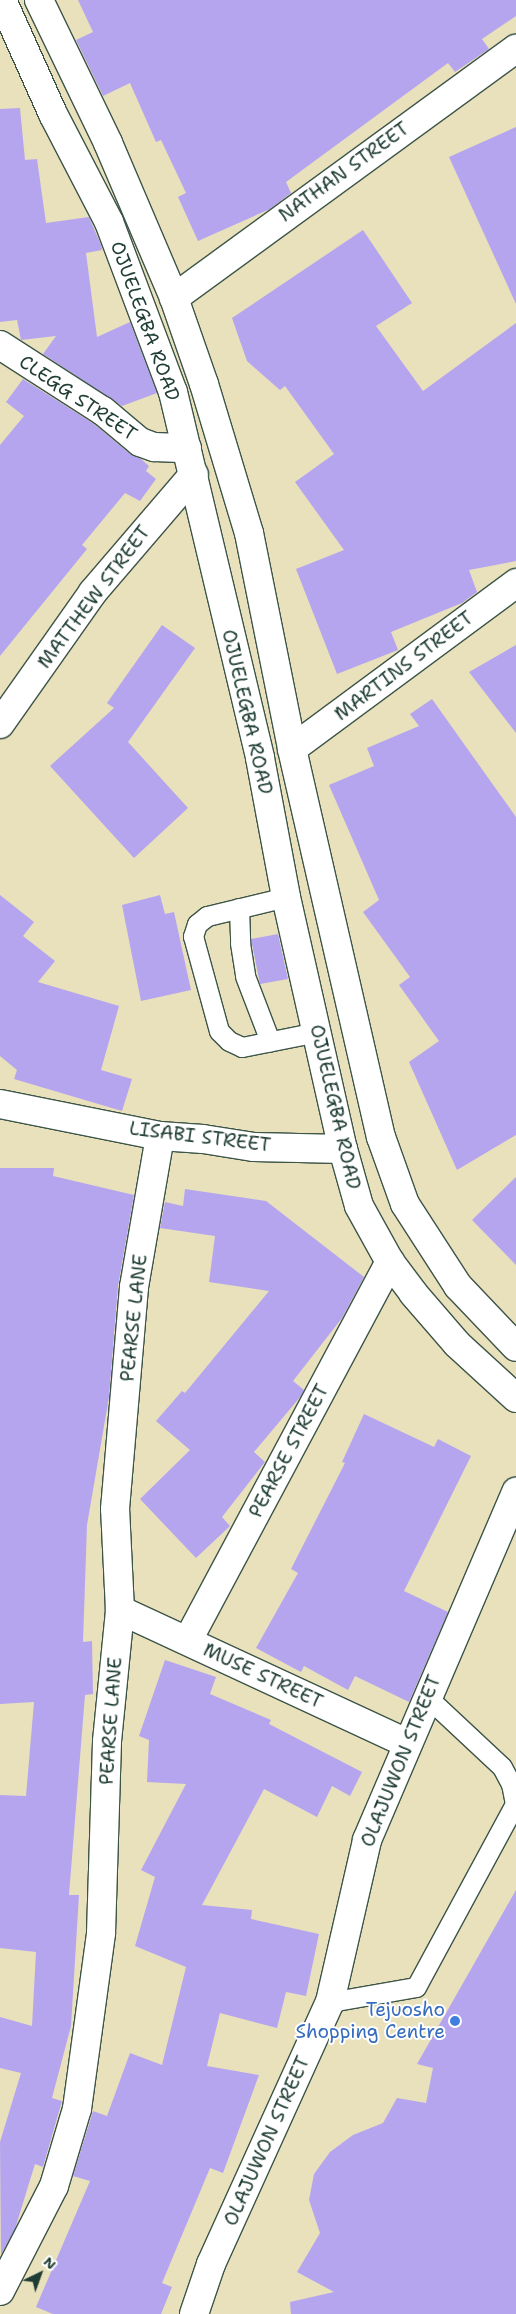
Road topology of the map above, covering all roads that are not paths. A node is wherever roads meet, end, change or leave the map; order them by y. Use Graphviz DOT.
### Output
graph roads {
  1 [pos="2,0"];
  2 [pos="39,0"];
  3 [pos="516,49"];
  4 [pos="174,298"];
  5 [pos="4,355"];
  6 [pos="191,461"];
  7 [pos="516,583"];
  8 [pos="0,724"];
  9 [pos="292,749"];
  10 [pos="286,897"];
  11 [pos="239,908"];
  12 [pos="317,1032"];
  13 [pos="270,1042"];
  14 [pos="0,1104"];
  15 [pos="160,1136"];
  16 [pos="343,1149"];
  17 [pos="390,1262"];
  18 [pos="516,1347"];
  19 [pos="516,1398"];
  20 [pos="516,1492"];
  21 [pos="120,1610"];
  22 [pos="188,1640"];
  23 [pos="426,1696"];
  24 [pos="406,1743"];
  25 [pos="330,2002"];
  26 [pos="0,2291"];
  27 [pos="194,2314"];
  1 -- 6 [label="street, OJUELEGBA ROAD"];
  2 -- 4 [label="street, OJUELEGBA ROAD"];
  3 -- 4 [label="street, NATHAN STREET"];
  4 -- 9 [label="street, OJUELEGBA ROAD"];
  5 -- 6 [label="street, CLEGG STREET"];
  6 -- 8 [label="street, MATTHEW STREET"];
  6 -- 10 [label="street, OJUELEGBA ROAD"];
  7 -- 9 [label="street, MARTINS STREET"];
  9 -- 18 [label="street, OJUELEGBA ROAD"];
  10 -- 11 [label="lane"];
  10 -- 12 [label="street, OJUELEGBA ROAD"];
  11 -- 13 [label="lane"];
  11 -- 13 [label="lane"];
  12 -- 13 [label="lane"];
  12 -- 16 [label="street, OJUELEGBA ROAD"];
  14 -- 15 [label="street, LISABI STREET"];
  15 -- 16 [label="street, LISABI STREET"];
  15 -- 21 [label="street, PEARSE LANE"];
  16 -- 17 [label="street, OJUELEGBA ROAD"];
  17 -- 19 [label="street, OJUELEGBA ROAD"];
  17 -- 22 [label="street, PEARSE STREET"];
  20 -- 23 [label="street, OLAJUWON STREET"];
  21 -- 22 [label="street, MUSE STREET"];
  21 -- 26 [label="street, PEARSE LANE"];
  22 -- 24 [label="street, MUSE STREET"];
  23 -- 24 [label="street, OLAJUWON STREET"];
  23 -- 25 [label="lane"];
  24 -- 25 [label="street, OLAJUWON STREET"];
  25 -- 27 [label="street, OLAJUWON STREET"];
}
